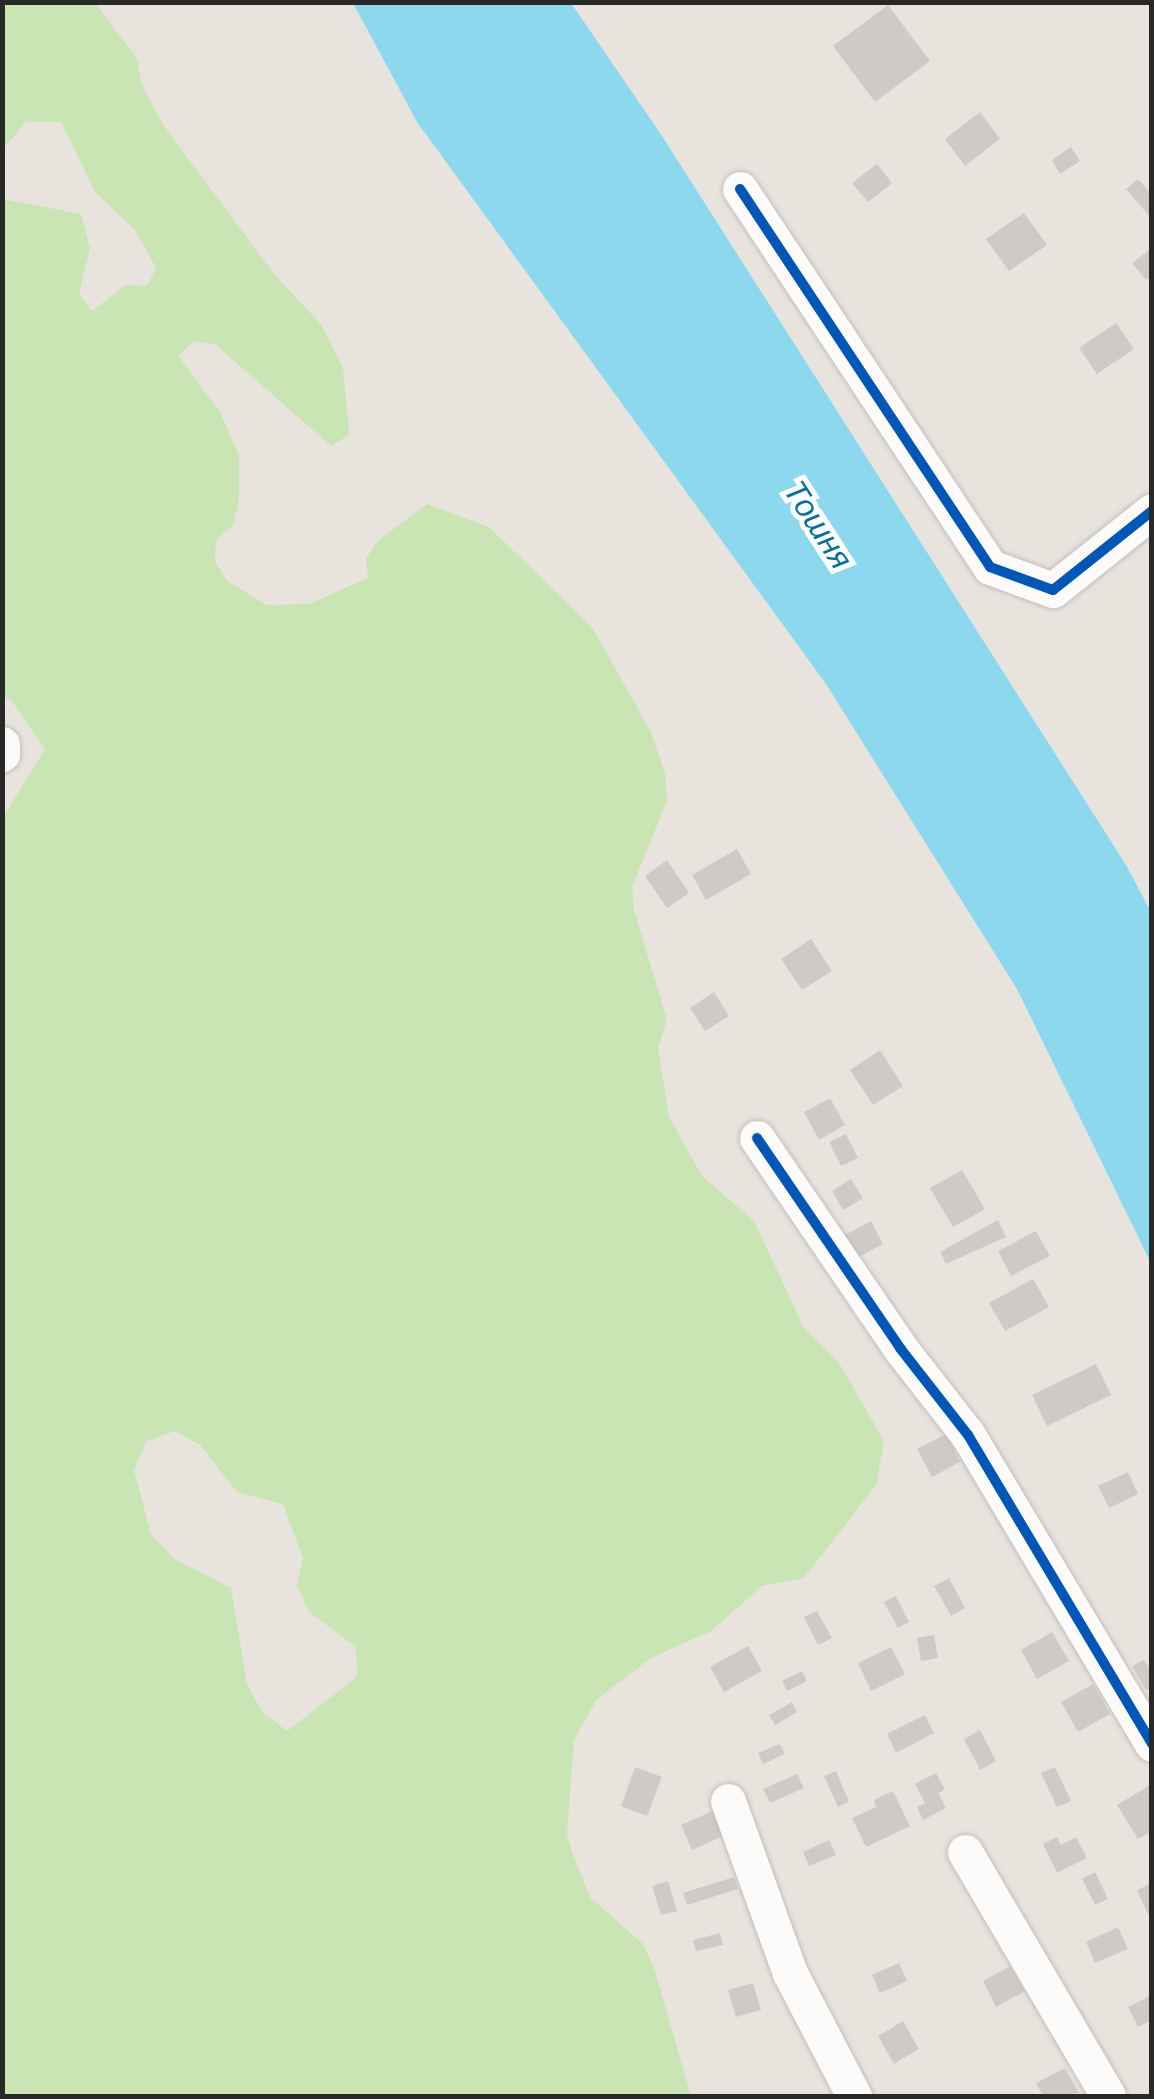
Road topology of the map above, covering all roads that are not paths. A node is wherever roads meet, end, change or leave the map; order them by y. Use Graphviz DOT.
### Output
graph roads {
  1 [pos="740,189"];
  2 [pos="1152,511"];
  3 [pos="2,744"];
  4 [pos="2,754"];
  5 [pos="757,1138"];
  6 [pos="1152,1744"];
  7 [pos="728,1800"];
  8 [pos="965,1852"];
  9 [pos="854,2096"];
  10 [pos="1108,2096"];
  1 -- 2 [label="street"];
  3 -- 4 [label="street"];
  5 -- 6 [label="street"];
  7 -- 9 [label="street"];
  8 -- 10 [label="street"];
}
